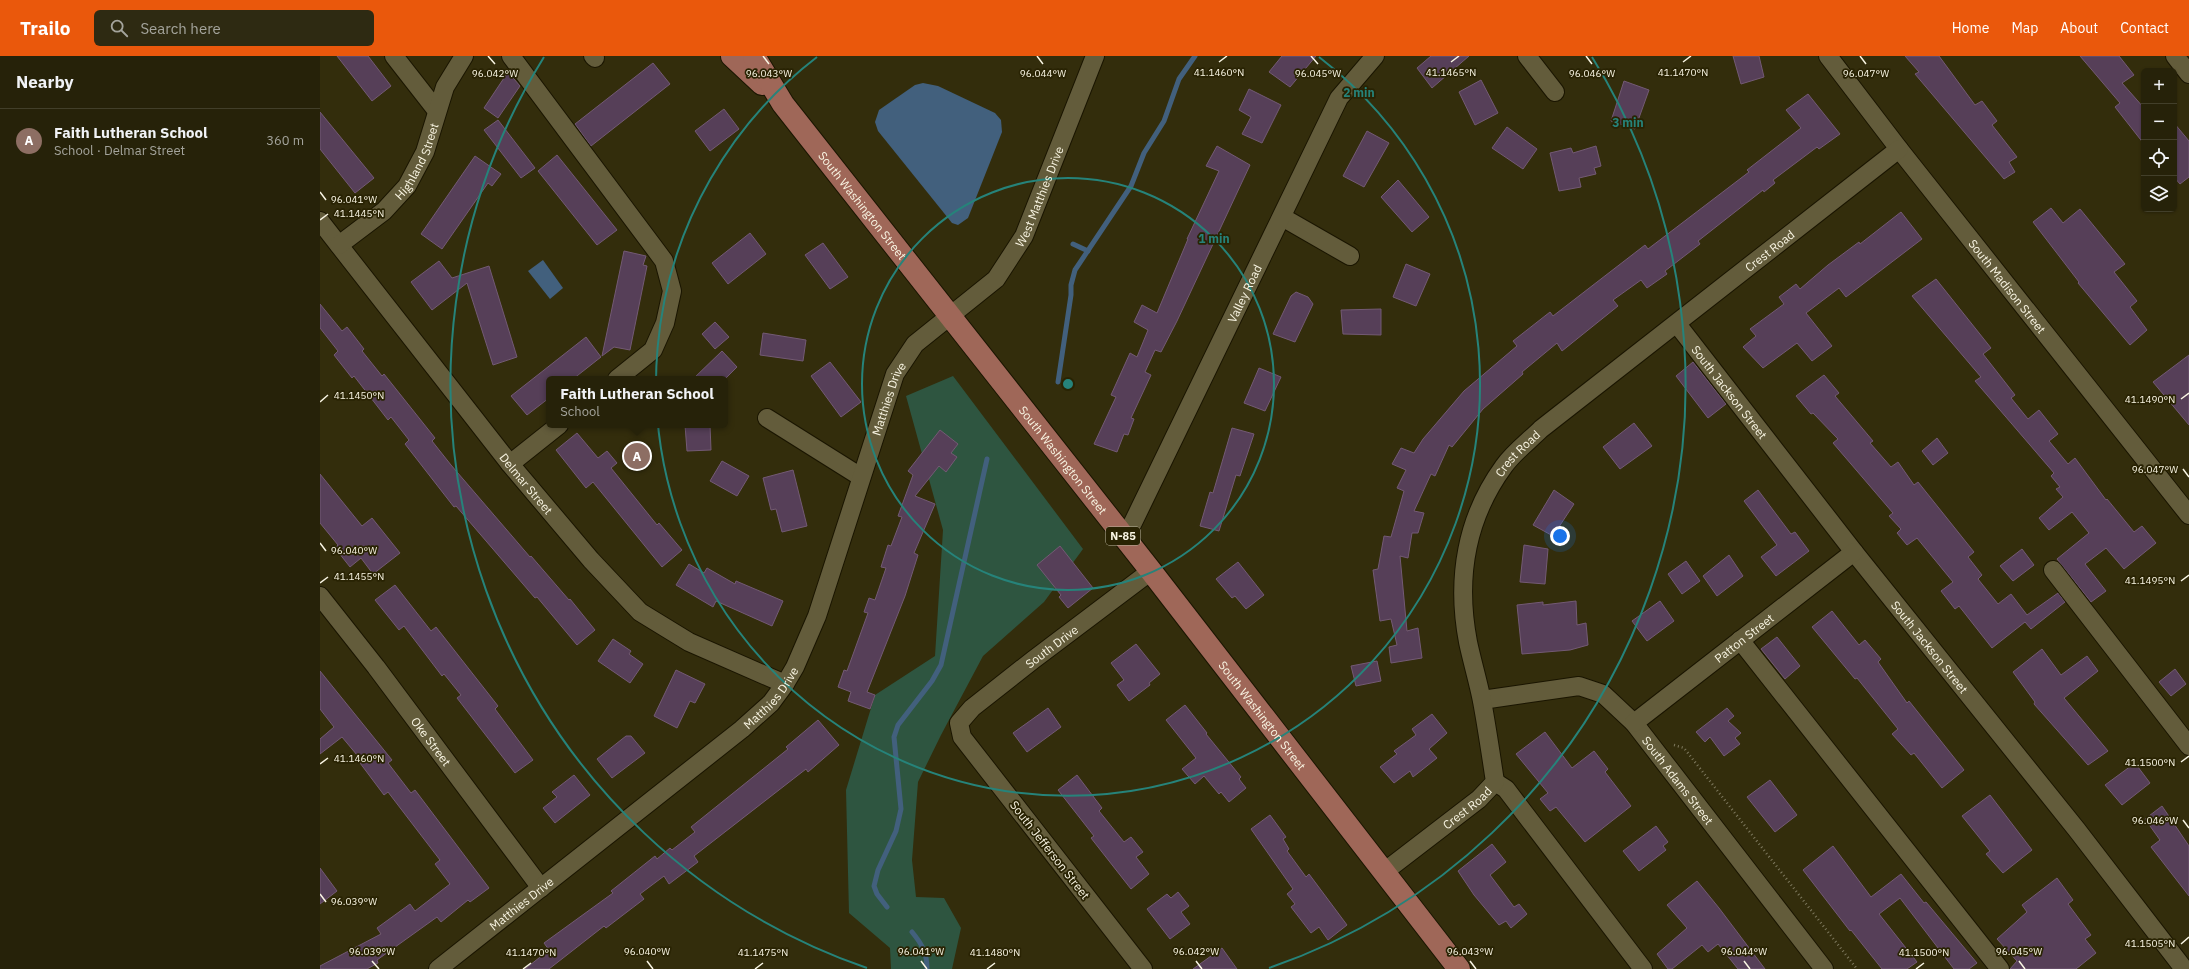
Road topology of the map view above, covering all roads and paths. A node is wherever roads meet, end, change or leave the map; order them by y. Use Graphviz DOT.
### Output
graph roads {
  1 [pos="394,56"];
  2 [pos="464,56"];
  3 [pos="511,56"];
  4 [pos="732,56"];
  5 [pos="754,56"];
  6 [pos="1095,56"];
  7 [pos="1375,56"];
  8 [pos="1527,56"];
  9 [pos="1828,56"];
  10 [pos="2175,56"];
  11 [pos="2189,74"];
  12 [pos="1555,92"];
  13 [pos="783,104"];
  14 [pos="437,111"];
  15 [pos="1899,149"];
  16 [pos="1282,217"];
  17 [pos="320,221"];
  18 [pos="339,245"];
  19 [pos="1350,256"];
  20 [pos="950,314"];
  21 [pos="1677,324"];
  22 [pos="621,376"];
  23 [pos="767,418"];
  24 [pos="555,428"];
  25 [pos="510,464"];
  26 [pos="861,477"];
  27 [pos="2189,515"];
  28 [pos="1125,539"];
  29 [pos="1854,552"];
  30 [pos="2054,570"];
  31 [pos="1151,571"];
  32 [pos="320,596"];
  33 [pos="1740,640"];
  34 [pos="785,684"];
  35 [pos="1482,700"];
  36 [pos="1634,724"];
  37 [pos="961,729"];
  38 [pos="1669,743"];
  39 [pos="2189,746"];
  40 [pos="1495,782"];
  41 [pos="1384,872"];
  42 [pos="541,888"];
  43 [pos="443,967"];
  44 [pos="1144,969"];
  45 [pos="1459,969"];
  46 [pos="1642,969"];
  47 [pos="1824,969"];
  48 [pos="1857,969"];
  49 [pos="2000,969"];
  50 [pos="2184,969"];
  1 -- 14 [label="street"];
  2 -- 14 [label="street, Highland Street"];
  3 -- 22 [label="street"];
  4 -- 13 [label="main road, South Washington Street / N-85"];
  5 -- 13 [label="main road, South Washington Street / N-85"];
  6 -- 20 [label="street, West Matthies Drive"];
  7 -- 16 [label="street, Valley Road"];
  8 -- 12 [label="street"];
  9 -- 15 [label="street, South Madison Street"];
  10 -- 11 [label="street"];
  13 -- 20 [label="main road, South Washington Street / N-85"];
  14 -- 18 [label="street, Highland Street"];
  15 -- 21 [label="street, Crest Road"];
  15 -- 27 [label="street, South Madison Street"];
  16 -- 19 [label="street"];
  16 -- 28 [label="street, Valley Road"];
  17 -- 18 [label="street, Delmar Street"];
  18 -- 25 [label="street, Delmar Street"];
  20 -- 26 [label="street, Matthies Drive"];
  20 -- 28 [label="main road, South Washington Street / N-85"];
  21 -- 29 [label="street, South Jackson Street"];
  21 -- 35 [label="street, Crest Road"];
  23 -- 26 [label="street"];
  24 -- 25 [label="street"];
  25 -- 34 [label="street, Delmar Street"];
  26 -- 34 [label="street, Matthies Drive"];
  28 -- 31 [label="main road, South Washington Street / N-85"];
  29 -- 33 [label="street, Patton Street"];
  29 -- 50 [label="street, South Jackson Street"];
  30 -- 39 [label="street"];
  31 -- 37 [label="street, South Drive"];
  31 -- 41 [label="main road, South Washington Street / N-85"];
  32 -- 42 [label="street, Oke Street"];
  33 -- 36 [label="street, Patton Street"];
  33 -- 49 [label="street"];
  34 -- 42 [label="street, Matthies Drive"];
  35 -- 36 [label="street, South Adams Street"];
  35 -- 40 [label="street, Crest Road"];
  36 -- 47 [label="street, South Adams Street"];
  37 -- 44 [label="street, South Jefferson Street"];
  38 -- 48 [label="path"];
  40 -- 41 [label="street, Crest Road"];
  40 -- 46 [label="street"];
  41 -- 45 [label="main road, South Washington Street / N-85"];
  42 -- 43 [label="street, Matthies Drive"];
}
